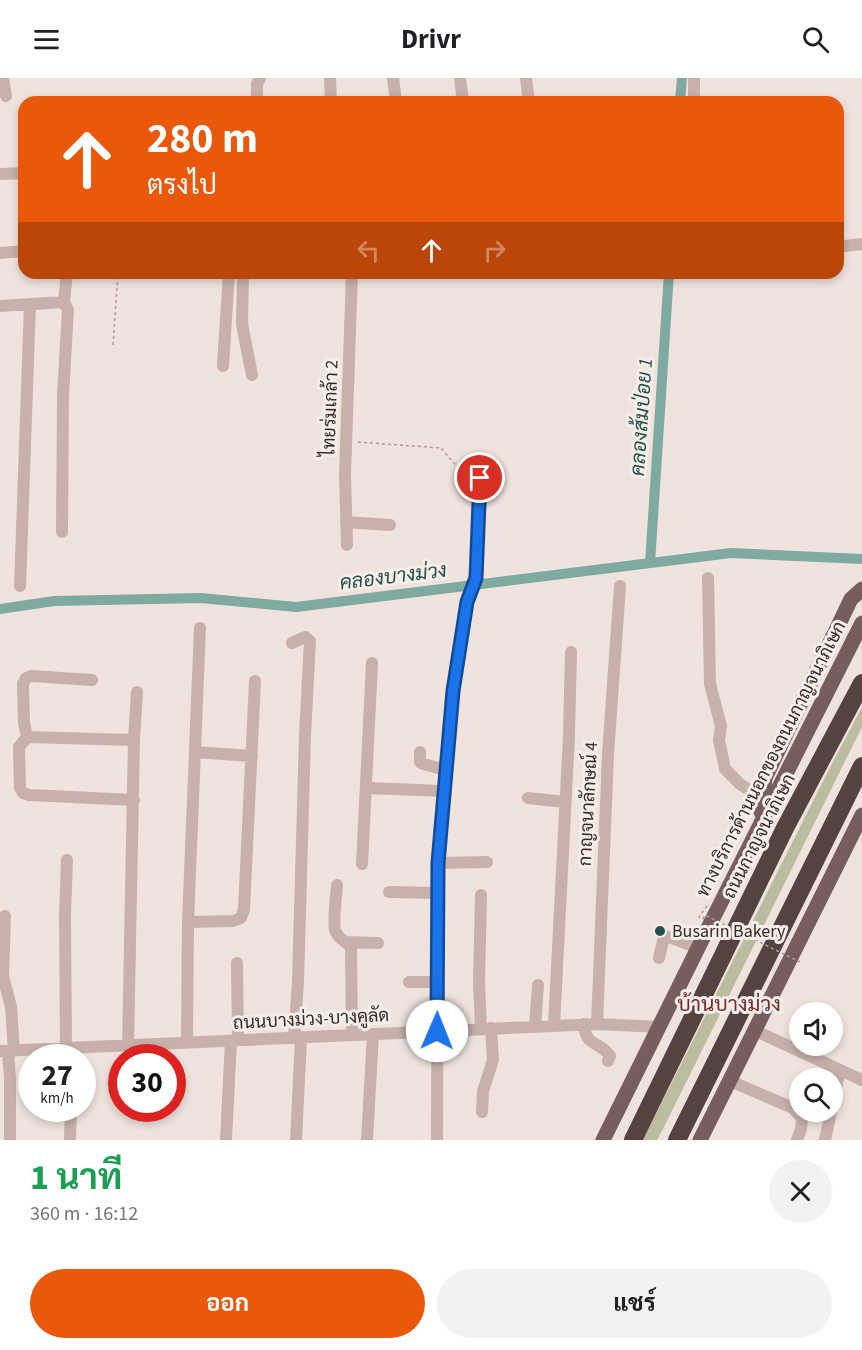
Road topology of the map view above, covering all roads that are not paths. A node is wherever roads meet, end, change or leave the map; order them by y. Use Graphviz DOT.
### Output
graph roads {
  1 [pos="3,78"];
  2 [pos="260,78"];
  3 [pos="330,78"];
  4 [pos="393,78"];
  5 [pos="460,78"];
  6 [pos="526,78"];
  7 [pos="694,78"];
  8 [pos="6,96"];
  9 [pos="257,96"];
  10 [pos="332,96"];
  11 [pos="395,96"];
  12 [pos="462,96"];
  13 [pos="528,96"];
  14 [pos="694,96"];
  15 [pos="18,172"];
  16 [pos="0,174"];
  17 [pos="862,244"];
  18 [pos="845,246"];
  19 [pos="18,252"];
  20 [pos="0,253"];
  21 [pos="66,279"];
  22 [pos="229,279"];
  23 [pos="243,279"];
  24 [pos="351,279"];
  25 [pos="64,302"];
  26 [pos="30,304"];
  27 [pos="0,306"];
  28 [pos="223,366"];
  29 [pos="252,375"];
  30 [pos="480,478"];
  31 [pos="346,522"];
  32 [pos="390,525"];
  33 [pos="62,531"];
  34 [pos="347,545"];
  35 [pos="708,578"];
  36 [pos="20,586"];
  37 [pos="620,586"];
  38 [pos="862,589"];
  39 [pos="861,624"];
  40 [pos="200,628"];
  41 [pos="292,643"];
  42 [pos="571,652"];
  43 [pos="372,663"];
  44 [pos="92,680"];
  45 [pos="255,681"];
  46 [pos="862,683"];
  47 [pos="137,692"];
  48 [pos="27,737"];
  49 [pos="134,740"];
  50 [pos="195,752"];
  51 [pos="420,752"];
  52 [pos="252,756"];
  53 [pos="862,766"];
  54 [pos="446,770"];
  55 [pos="366,788"];
  56 [pos="444,791"];
  57 [pos="764,796"];
  58 [pos="528,798"];
  59 [pos="134,800"];
  60 [pos="565,802"];
  61 [pos="862,815"];
  62 [pos="759,827"];
  63 [pos="862,829"];
  64 [pos="849,840"];
  65 [pos="67,860"];
  66 [pos="487,862"];
  67 [pos="438,863"];
  68 [pos="362,864"];
  69 [pos="337,885"];
  70 [pos="389,892"];
  71 [pos="438,893"];
  72 [pos="481,895"];
  73 [pos="5,916"];
  74 [pos="188,922"];
  75 [pos="347,942"];
  76 [pos="378,943"];
  77 [pos="698,948"];
  78 [pos="659,958"];
  79 [pos="237,963"];
  80 [pos="409,982"];
  81 [pos="437,982"];
  82 [pos="538,985"];
  83 [pos="591,1024"];
  84 [pos="554,1026"];
  85 [pos="535,1027"];
  86 [pos="659,1027"];
  87 [pos="486,1029"];
  88 [pos="437,1031"];
  89 [pos="756,1031"];
  90 [pos="373,1034"];
  91 [pos="352,1035"];
  92 [pos="298,1038"];
  93 [pos="235,1040"];
  94 [pos="187,1041"];
  95 [pos="70,1044"];
  96 [pos="128,1044"];
  97 [pos="152,1044"];
  98 [pos="7,1051"];
  99 [pos="608,1062"];
  100 [pos="836,1068"];
  101 [pos="843,1071"];
  102 [pos="862,1080"];
  103 [pos="730,1081"];
  104 [pos="482,1112"];
  105 [pos="70,1122"];
  106 [pos="829,1122"];
  107 [pos="10,1140"];
  108 [pos="70,1140"];
  109 [pos="226,1140"];
  110 [pos="296,1140"];
  111 [pos="367,1140"];
  112 [pos="437,1140"];
  113 [pos="603,1140"];
  114 [pos="633,1140"];
  115 [pos="677,1140"];
  116 [pos="700,1140"];
  117 [pos="797,1140"];
  118 [pos="825,1140"];
  1 -- 8 [label="street"];
  2 -- 9 [label="street"];
  3 -- 10 [label="street"];
  4 -- 11 [label="street"];
  5 -- 12 [label="street"];
  6 -- 13 [label="street"];
  7 -- 14 [label="street"];
  15 -- 16 [label="street"];
  17 -- 18 [label="street"];
  19 -- 20 [label="street"];
  21 -- 25 [label="street"];
  22 -- 28 [label="street"];
  23 -- 29 [label="street"];
  24 -- 31 [label="street, ไทยร่มเกล้า 2"];
  25 -- 26 [label="street"];
  25 -- 33 [label="street"];
  26 -- 27 [label="street"];
  26 -- 36 [label="street"];
  30 -- 54 [label="street"];
  31 -- 32 [label="street"];
  31 -- 34 [label="street, ไทยร่มเกล้า 2"];
  35 -- 57 [label="street"];
  37 -- 83 [label="street, กาญจนาลักษณ์ 4"];
  38 -- 57 [label="main road"];
  39 -- 62 [label="main road, ทางบริการด้านนอกของถนนกาญจนาภิเษก"];
  40 -- 50 [label="street"];
  41 -- 92 [label="street"];
  42 -- 60 [label="street"];
  43 -- 55 [label="street"];
  44 -- 48 [label="street"];
  45 -- 52 [label="street"];
  46 -- 114 [label="highway, ถนนกาญจนาภิเษก"];
  47 -- 49 [label="street"];
  48 -- 49 [label="street"];
  48 -- 59 [label="street"];
  49 -- 59 [label="street"];
  50 -- 52 [label="street"];
  50 -- 74 [label="street"];
  51 -- 54 [label="street"];
  52 -- 74 [label="street"];
  53 -- 115 [label="highway"];
  54 -- 56 [label="street"];
  55 -- 56 [label="street"];
  55 -- 68 [label="street"];
  56 -- 67 [label="street"];
  57 -- 62 [label="main road"];
  58 -- 60 [label="street"];
  59 -- 96 [label="street"];
  60 -- 84 [label="street"];
  61 -- 64 [label="main road"];
  62 -- 77 [label="main road, ทางบริการด้านนอกของถนนกาญจนาภิเษก"];
  63 -- 64 [label="main road"];
  64 -- 89 [label="main road"];
  65 -- 95 [label="street"];
  66 -- 67 [label="street"];
  67 -- 71 [label="street"];
  69 -- 75 [label="street"];
  70 -- 71 [label="street"];
  71 -- 81 [label="street"];
  72 -- 87 [label="street"];
  73 -- 98 [label="street"];
  74 -- 94 [label="street"];
  75 -- 76 [label="street"];
  75 -- 91 [label="street"];
  77 -- 78 [label="street"];
  77 -- 86 [label="main road, ทางบริการด้านนอกของถนนกาญจนาภิเษก"];
  79 -- 93 [label="street"];
  80 -- 81 [label="street"];
  81 -- 88 [label="street"];
  82 -- 85 [label="street"];
  83 -- 84 [label="street, ถนนบางม่วง-บางคูลัด"];
  83 -- 86 [label="street, ถนนบางม่วง-บางคูลัด"];
  83 -- 99 [label="street"];
  84 -- 85 [label="street, ถนนบางม่วง-บางคูลัด"];
  85 -- 87 [label="street, ถนนบางม่วง-บางคูลัด"];
  86 -- 113 [label="main road, ทางบริการด้านนอกของถนนกาญจนาภิเษก"];
  87 -- 88 [label="street, ถนนบางม่วง-บางคูลัด"];
  87 -- 104 [label="street"];
  88 -- 90 [label="street, ถนนบางม่วง-บางคูลัด"];
  88 -- 112 [label="street"];
  89 -- 100 [label="street"];
  89 -- 103 [label="main road"];
  90 -- 91 [label="street, ถนนบางม่วง-บางคูลัด"];
  90 -- 111 [label="street"];
  91 -- 92 [label="street, ถนนบางม่วง-บางคูลัด"];
  92 -- 93 [label="street, ถนนบางม่วง-บางคูลัด"];
  92 -- 110 [label="street"];
  93 -- 94 [label="street, ถนนบางม่วง-บางคูลัด"];
  93 -- 109 [label="street"];
  94 -- 97 [label="street, ถนนบางม่วง-บางคูลัด"];
  98 -- 107 [label="street"];
  101 -- 102 [label="street"];
  103 -- 116 [label="main road"];
  103 -- 117 [label="street"];
  105 -- 108 [label="street"];
  106 -- 118 [label="street"];
}
